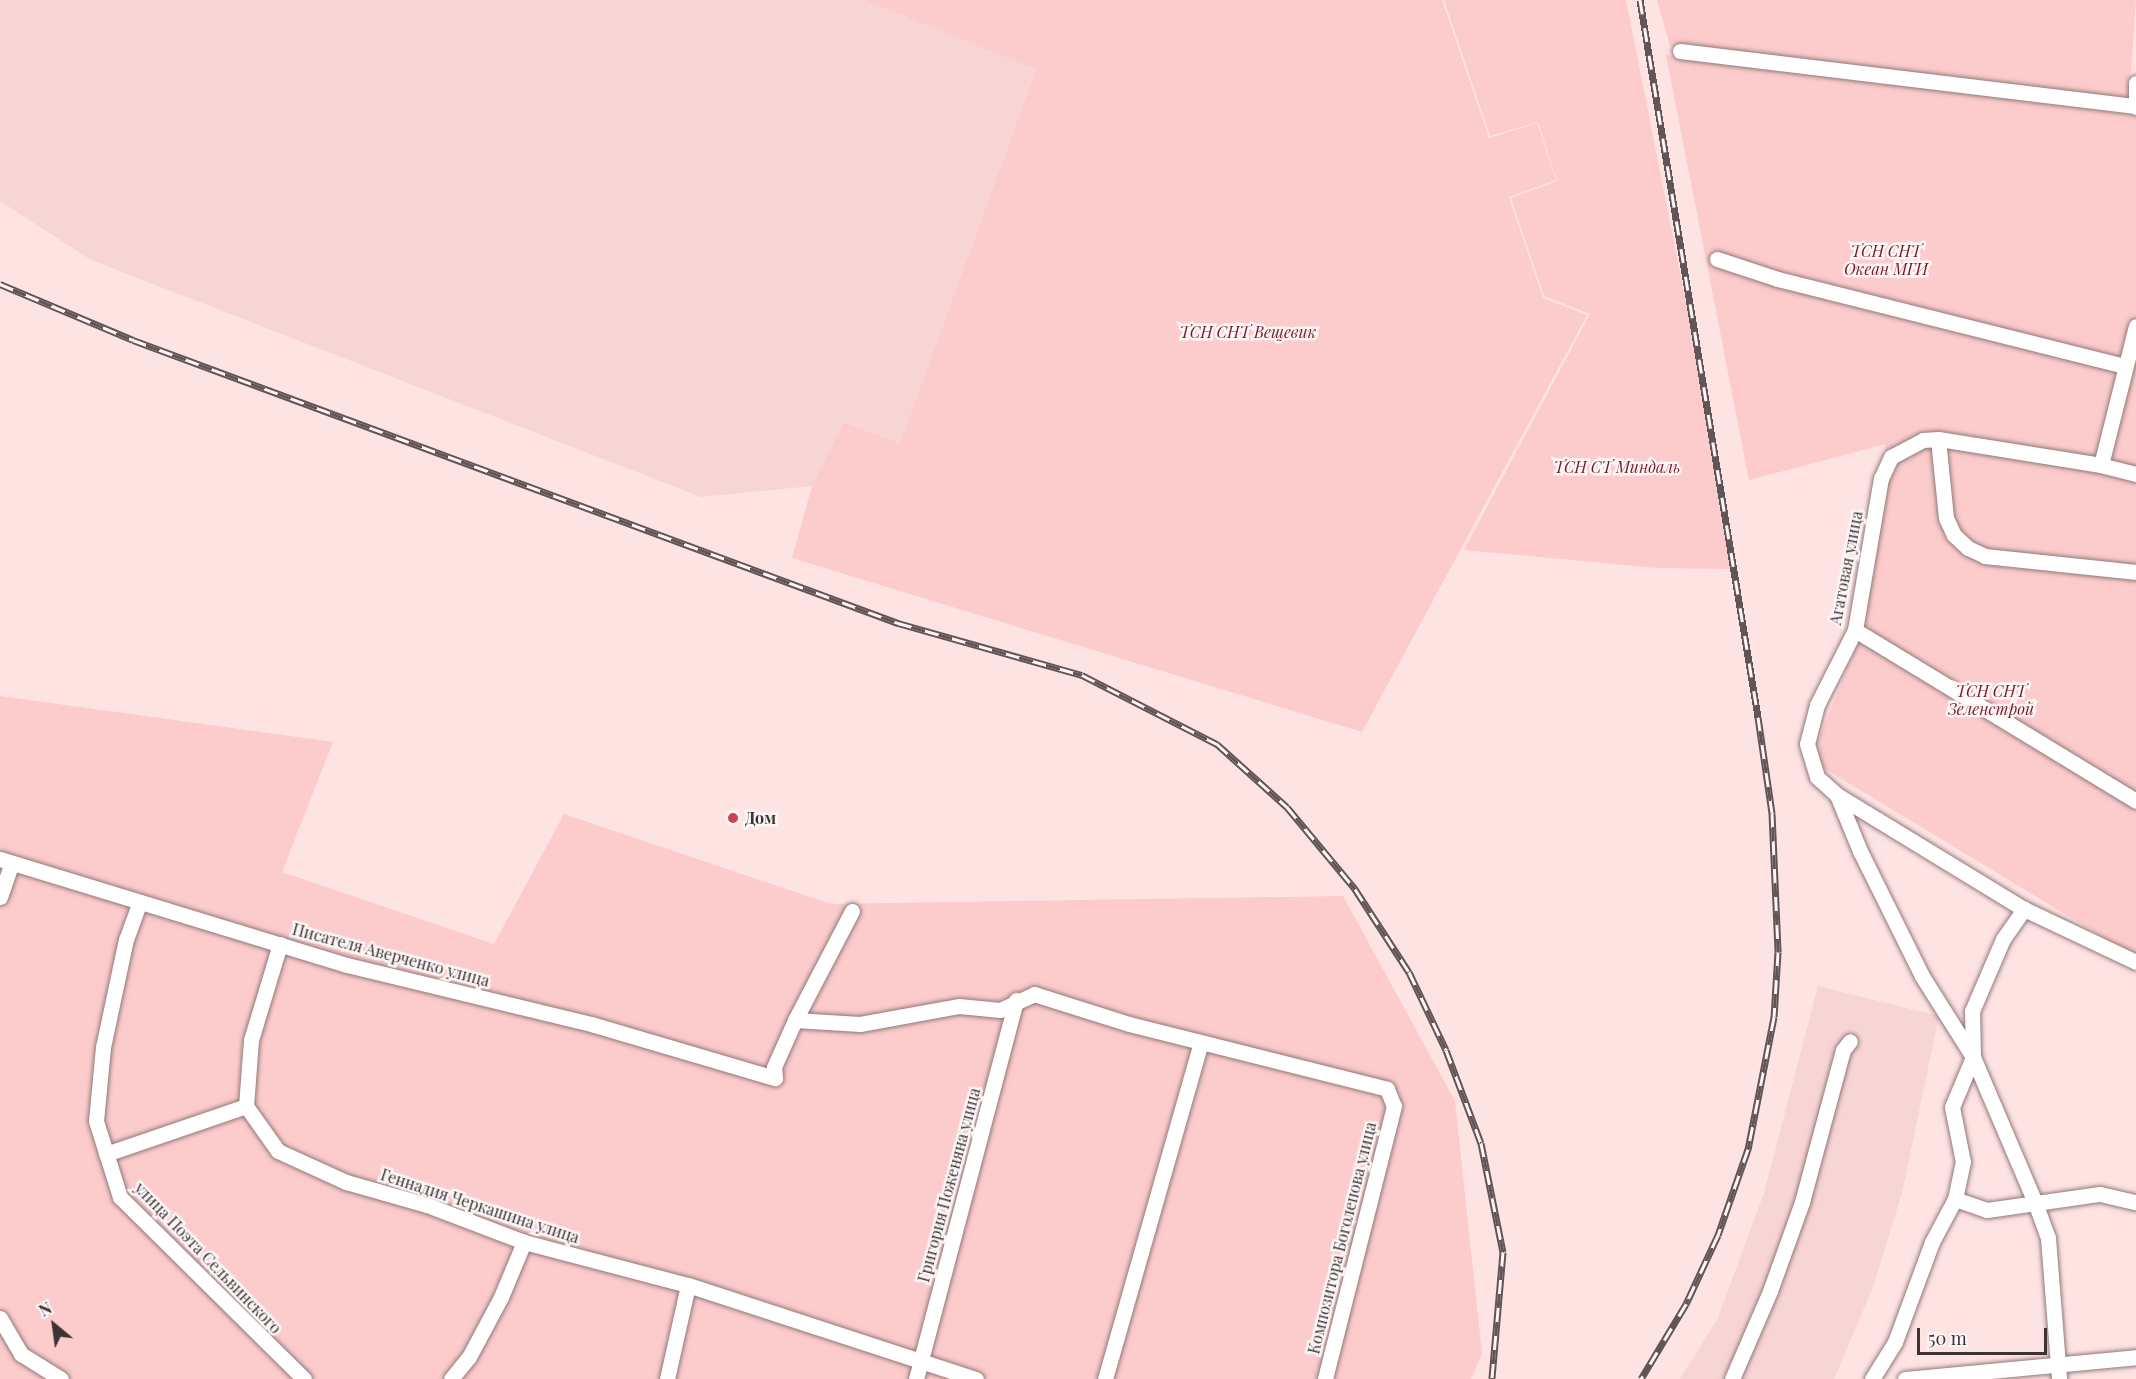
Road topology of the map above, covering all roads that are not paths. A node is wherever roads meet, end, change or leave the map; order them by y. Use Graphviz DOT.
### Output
graph roads {
  1 [pos="1680,51"];
  2 [pos="2136,83"];
  3 [pos="2135,106"];
  4 [pos="1717,259"];
  5 [pos="2136,326"];
  6 [pos="2125,366"];
  7 [pos="1938,439"];
  8 [pos="2101,465"];
  9 [pos="2136,474"];
  10 [pos="2136,572"];
  11 [pos="1855,630"];
  12 [pos="1837,795"];
  13 [pos="2136,801"];
  14 [pos="6,861"];
  15 [pos="0,897"];
  16 [pos="139,904"];
  17 [pos="2024,909"];
  18 [pos="852,911"];
  19 [pos="280,944"];
  20 [pos="2136,962"];
  21 [pos="1016,1000"];
  22 [pos="795,1020"];
  23 [pos="1850,1041"];
  24 [pos="1200,1042"];
  25 [pos="1974,1057"];
  26 [pos="246,1106"];
  27 [pos="106,1154"];
  28 [pos="1955,1199"];
  29 [pos="2136,1202"];
  30 [pos="2036,1205"];
  31 [pos="524,1242"];
  32 [pos="688,1285"];
  33 [pos="0,1318"];
  34 [pos="2136,1358"];
  35 [pos="2058,1362"];
  36 [pos="918,1371"];
  37 [pos="61,1379"];
  38 [pos="304,1379"];
  39 [pos="451,1379"];
  40 [pos="667,1379"];
  41 [pos="976,1379"];
  42 [pos="1105,1379"];
  43 [pos="1325,1379"];
  44 [pos="1732,1379"];
  45 [pos="1872,1379"];
  46 [pos="1905,1379"];
  47 [pos="2059,1379"];
  1 -- 3 [label="street"];
  2 -- 3 [label="street"];
  4 -- 6 [label="street"];
  5 -- 6 [label="street"];
  6 -- 8 [label="street"];
  7 -- 8 [label="street, Агатовая улица"];
  7 -- 10 [label="street"];
  7 -- 11 [label="street, Агатовая улица"];
  8 -- 9 [label="street, Агатовая улица"];
  11 -- 12 [label="street, Агатовая улица"];
  11 -- 13 [label="street"];
  12 -- 17 [label="street, Агатовая улица"];
  12 -- 25 [label="street"];
  14 -- 15 [label="street"];
  14 -- 16 [label="street, Писателя Аверченко улица"];
  16 -- 19 [label="street, Писателя Аверченко улица"];
  16 -- 27 [label="street, улица Поэта Сельвинского"];
  17 -- 20 [label="street, Агатовая улица"];
  17 -- 25 [label="street"];
  18 -- 22 [label="street"];
  19 -- 22 [label="street, Писателя Аверченко улица"];
  19 -- 26 [label="street"];
  21 -- 22 [label="street"];
  21 -- 24 [label="street"];
  21 -- 36 [label="street, Григория Поженяна улица"];
  23 -- 44 [label="street"];
  24 -- 42 [label="street"];
  24 -- 43 [label="street, Композитора Боголепова улица"];
  25 -- 28 [label="street"];
  25 -- 30 [label="street"];
  26 -- 27 [label="street"];
  26 -- 31 [label="street, Геннадия Черкашина улица"];
  27 -- 38 [label="street, улица Поэта Сельвинского"];
  28 -- 30 [label="street"];
  28 -- 45 [label="street"];
  29 -- 30 [label="street"];
  30 -- 35 [label="street"];
  31 -- 32 [label="street, Геннадия Черкашина улица"];
  31 -- 39 [label="street"];
  32 -- 36 [label="street, Геннадия Черкашина улица"];
  32 -- 40 [label="street"];
  33 -- 37 [label="street"];
  34 -- 35 [label="street"];
  35 -- 46 [label="street"];
  35 -- 47 [label="street"];
  36 -- 41 [label="street, Геннадия Черкашина улица"];
}
